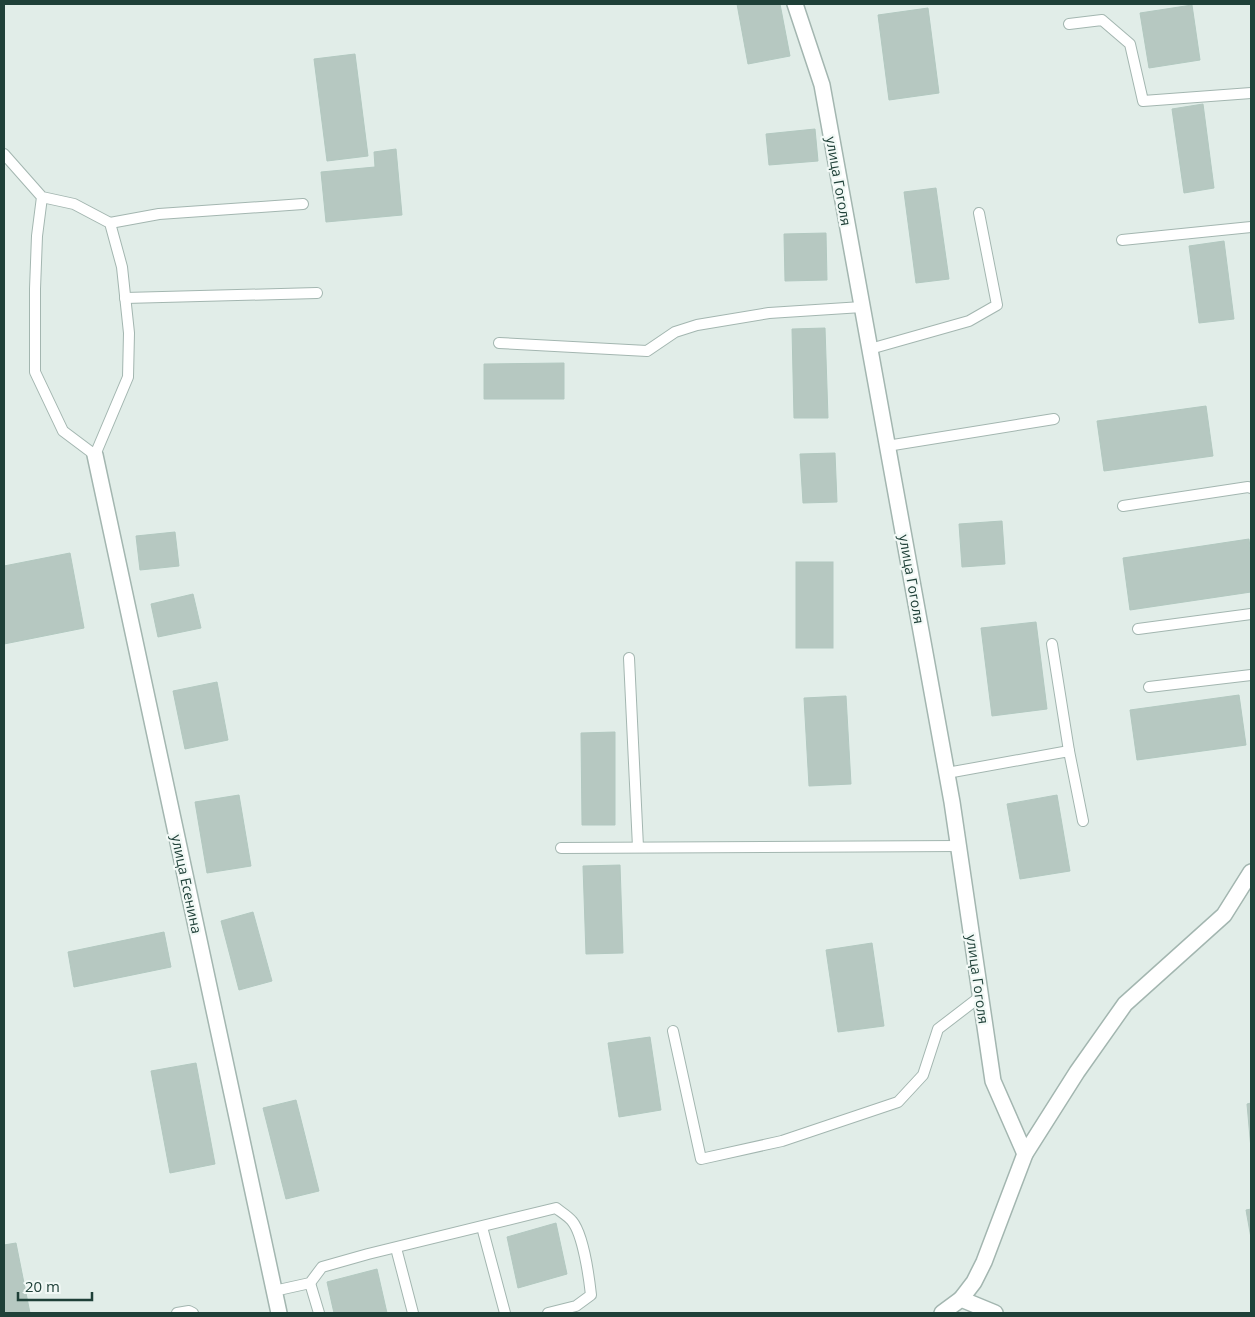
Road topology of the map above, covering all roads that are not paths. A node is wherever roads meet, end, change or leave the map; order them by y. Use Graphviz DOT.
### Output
graph roads {
  1 [pos="795,4"];
  2 [pos="1069,24"];
  3 [pos="1251,93"];
  4 [pos="4,154"];
  5 [pos="42,197"];
  6 [pos="303,204"];
  7 [pos="979,213"];
  8 [pos="110,223"];
  9 [pos="1251,227"];
  10 [pos="1122,240"];
  11 [pos="317,293"];
  12 [pos="125,298"];
  13 [pos="862,307"];
  14 [pos="499,343"];
  15 [pos="870,349"];
  16 [pos="1054,419"];
  17 [pos="888,446"];
  18 [pos="95,455"];
  19 [pos="1251,488"];
  20 [pos="1123,506"];
  21 [pos="1251,614"];
  22 [pos="1138,629"];
  23 [pos="1052,644"];
  24 [pos="629,658"];
  25 [pos="1251,675"];
  26 [pos="1149,687"];
  27 [pos="1069,750"];
  28 [pos="947,773"];
  29 [pos="1084,821"];
  30 [pos="959,846"];
  31 [pos="638,847"];
  32 [pos="561,848"];
  33 [pos="1251,872"];
  34 [pos="981,996"];
  35 [pos="673,1031"];
  36 [pos="1025,1154"];
  37 [pos="482,1227"];
  38 [pos="396,1248"];
  39 [pos="310,1283"];
  40 [pos="274,1291"];
  41 [pos="961,1299"];
  42 [pos="177,1313"];
  43 [pos="193,1313"];
  44 [pos="279,1313"];
  45 [pos="319,1313"];
  46 [pos="413,1313"];
  47 [pos="505,1313"];
  48 [pos="548,1313"];
  49 [pos="942,1313"];
  50 [pos="995,1313"];
  1 -- 13 [label="street, улица Гоголя"];
  2 -- 3 [label="lane"];
  4 -- 5 [label="lane"];
  5 -- 8 [label="lane"];
  5 -- 18 [label="lane"];
  6 -- 8 [label="lane"];
  7 -- 15 [label="lane"];
  8 -- 12 [label="lane"];
  9 -- 10 [label="lane"];
  11 -- 12 [label="lane"];
  12 -- 18 [label="lane"];
  13 -- 14 [label="lane"];
  13 -- 15 [label="street, улица Гоголя"];
  15 -- 17 [label="street, улица Гоголя"];
  16 -- 17 [label="lane"];
  17 -- 28 [label="street, улица Гоголя"];
  18 -- 40 [label="street, улица Есенина"];
  19 -- 20 [label="lane"];
  21 -- 22 [label="lane"];
  23 -- 27 [label="lane"];
  24 -- 31 [label="lane"];
  25 -- 26 [label="lane"];
  27 -- 28 [label="lane"];
  27 -- 29 [label="lane"];
  28 -- 30 [label="street, улица Гоголя"];
  30 -- 31 [label="lane"];
  30 -- 34 [label="street, улица Гоголя"];
  31 -- 32 [label="lane"];
  33 -- 36 [label="street"];
  34 -- 35 [label="lane"];
  34 -- 36 [label="street, улица Гоголя"];
  36 -- 41 [label="street"];
  37 -- 38 [label="lane"];
  37 -- 47 [label="lane"];
  37 -- 48 [label="lane"];
  38 -- 39 [label="lane"];
  38 -- 46 [label="lane"];
  39 -- 40 [label="lane"];
  39 -- 45 [label="lane"];
  40 -- 44 [label="street, улица Есенина"];
  41 -- 49 [label="street"];
  41 -- 50 [label="street"];
  42 -- 43 [label="lane"];
}
